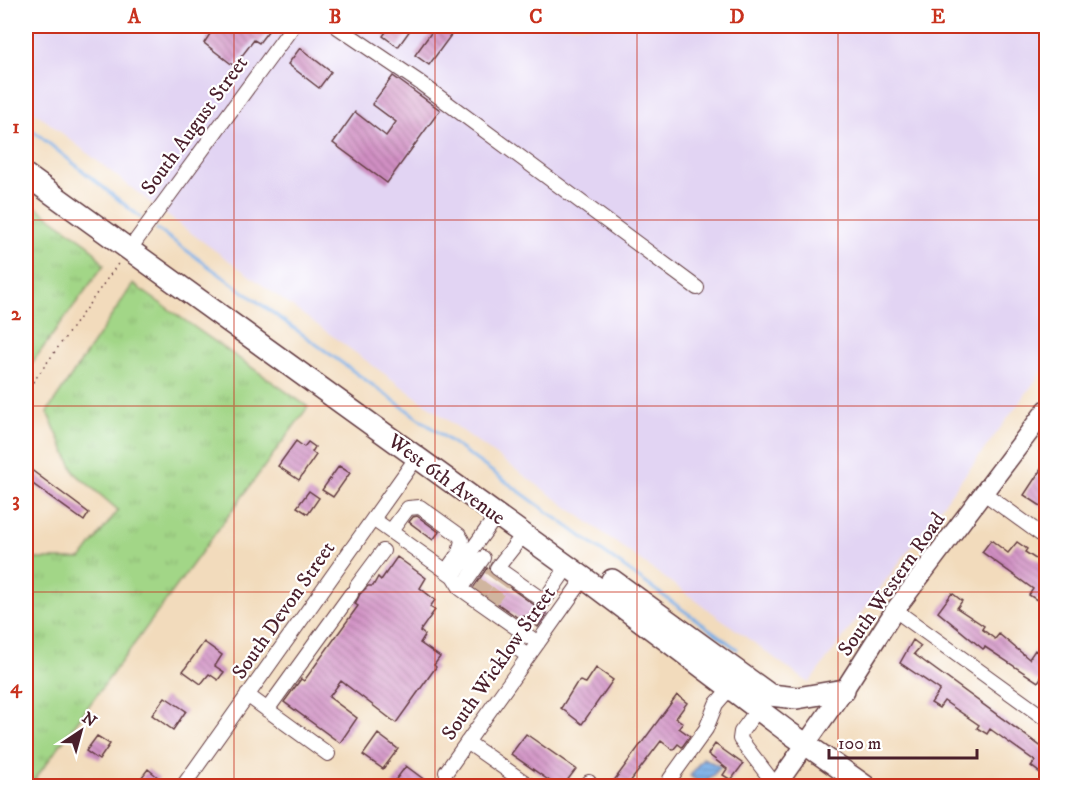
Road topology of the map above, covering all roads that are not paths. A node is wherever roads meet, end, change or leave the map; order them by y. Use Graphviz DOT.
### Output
graph roads {
  1 [pos="292,26"];
  2 [pos="336,26"];
  3 [pos="26,175"];
  4 [pos="129,250"];
  5 [pos="697,288"];
  6 [pos="1047,410"];
  7 [pos="417,457"];
  8 [pos="984,493"];
  9 [pos="497,515"];
  10 [pos="373,519"];
  11 [pos="391,531"];
  12 [pos="523,535"];
  13 [pos="1047,538"];
  14 [pos="383,550"];
  15 [pos="477,554"];
  16 [pos="576,572"];
  17 [pos="449,574"];
  18 [pos="501,574"];
  19 [pos="460,589"];
  20 [pos="544,601"];
  21 [pos="561,610"];
  22 [pos="895,610"];
  23 [pos="522,631"];
  24 [pos="538,643"];
  25 [pos="528,656"];
  26 [pos="730,688"];
  27 [pos="844,690"];
  28 [pos="247,695"];
  29 [pos="758,709"];
  30 [pos="267,710"];
  31 [pos="1047,719"];
  32 [pos="467,742"];
  33 [pos="806,745"];
  34 [pos="328,754"];
  35 [pos="446,772"];
  36 [pos="183,786"];
  37 [pos="530,786"];
  38 [pos="670,786"];
  39 [pos="776,786"];
  40 [pos="865,786"];
  1 -- 4 [label="street, South August Street"];
  2 -- 5 [label="street"];
  3 -- 4 [label="highway, West 6th Avenue"];
  4 -- 7 [label="highway, West 6th Avenue"];
  6 -- 8 [label="main road, South Western Road"];
  7 -- 9 [label="highway, West 6th Avenue"];
  7 -- 10 [label="street, South Devon Street"];
  8 -- 13 [label="street"];
  8 -- 22 [label="main road, South Western Road"];
  9 -- 12 [label="highway, West 6th Avenue"];
  9 -- 15 [label="street"];
  9 -- 27 [label="highway"];
  10 -- 11 [label="street"];
  10 -- 28 [label="street, South Devon Street"];
  11 -- 17 [label="street"];
  11 -- 17 [label="street"];
  12 -- 16 [label="highway, West 6th Avenue"];
  12 -- 18 [label="street"];
  14 -- 30 [label="street"];
  15 -- 17 [label="street"];
  15 -- 18 [label="street"];
  15 -- 19 [label="street"];
  16 -- 20 [label="street"];
  16 -- 21 [label="street, South Wicklow Street"];
  16 -- 26 [label="highway, West 6th Avenue"];
  17 -- 19 [label="street"];
  18 -- 20 [label="street"];
  19 -- 23 [label="street"];
  20 -- 21 [label="street"];
  21 -- 24 [label="street, South Wicklow Street"];
  22 -- 27 [label="main road, South Western Road"];
  22 -- 31 [label="street"];
  23 -- 24 [label="street"];
  23 -- 25 [label="street"];
  24 -- 25 [label="street, South Wicklow Street"];
  25 -- 32 [label="street, South Wicklow Street"];
  26 -- 29 [label="highway, West 6th Avenue"];
  26 -- 38 [label="street"];
  27 -- 33 [label="main road, South Western Road"];
  28 -- 30 [label="street"];
  28 -- 36 [label="street, South Devon Street"];
  29 -- 33 [label="highway, West 6th Avenue"];
  29 -- 39 [label="street"];
  30 -- 34 [label="street"];
  32 -- 35 [label="street, South Wicklow Street"];
  32 -- 37 [label="street"];
  33 -- 39 [label="main road, South Western Road"];
  33 -- 40 [label="highway, West 6th Avenue"];
}
